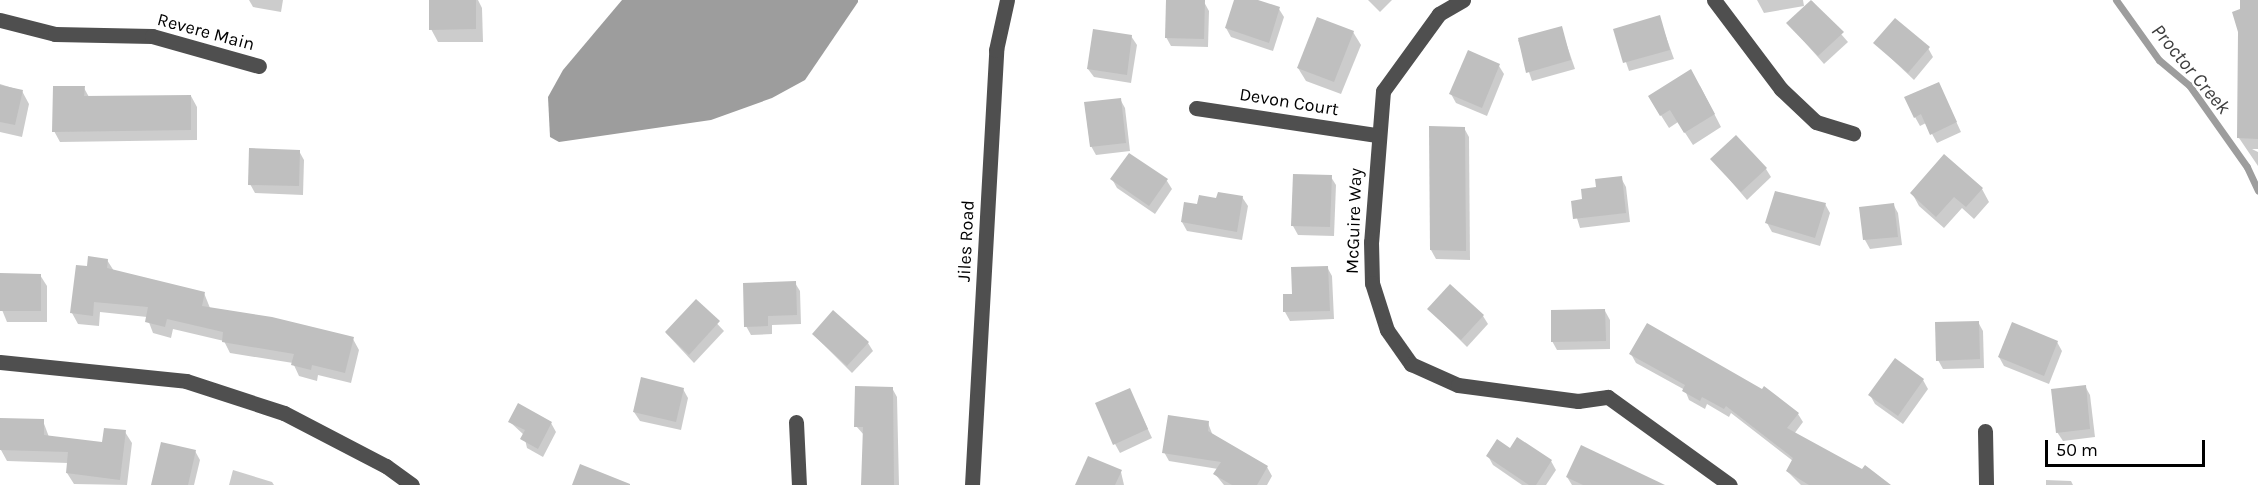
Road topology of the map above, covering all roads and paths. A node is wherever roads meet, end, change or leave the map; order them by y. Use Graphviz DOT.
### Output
graph roads {
  1 [pos="1007,0"];
  2 [pos="1463,0"];
  3 [pos="1714,0"];
  4 [pos="0,20"];
  5 [pos="259,66"];
  6 [pos="1196,108"];
  7 [pos="1853,134"];
  8 [pos="1377,135"];
  9 [pos="0,362"];
  10 [pos="796,422"];
  11 [pos="1985,431"];
  12 [pos="412,485"];
  13 [pos="799,485"];
  14 [pos="972,485"];
  15 [pos="1730,485"];
  16 [pos="1986,485"];
  1 -- 14 [label="street, Jiles Road"];
  2 -- 8 [label="street, McGuire Way"];
  3 -- 7 [label="street"];
  4 -- 5 [label="street, Revere Main"];
  6 -- 8 [label="street, Devon Court"];
  8 -- 15 [label="street, McGuire Way"];
  9 -- 12 [label="street"];
  10 -- 13 [label="street"];
  11 -- 16 [label="street"];
}
